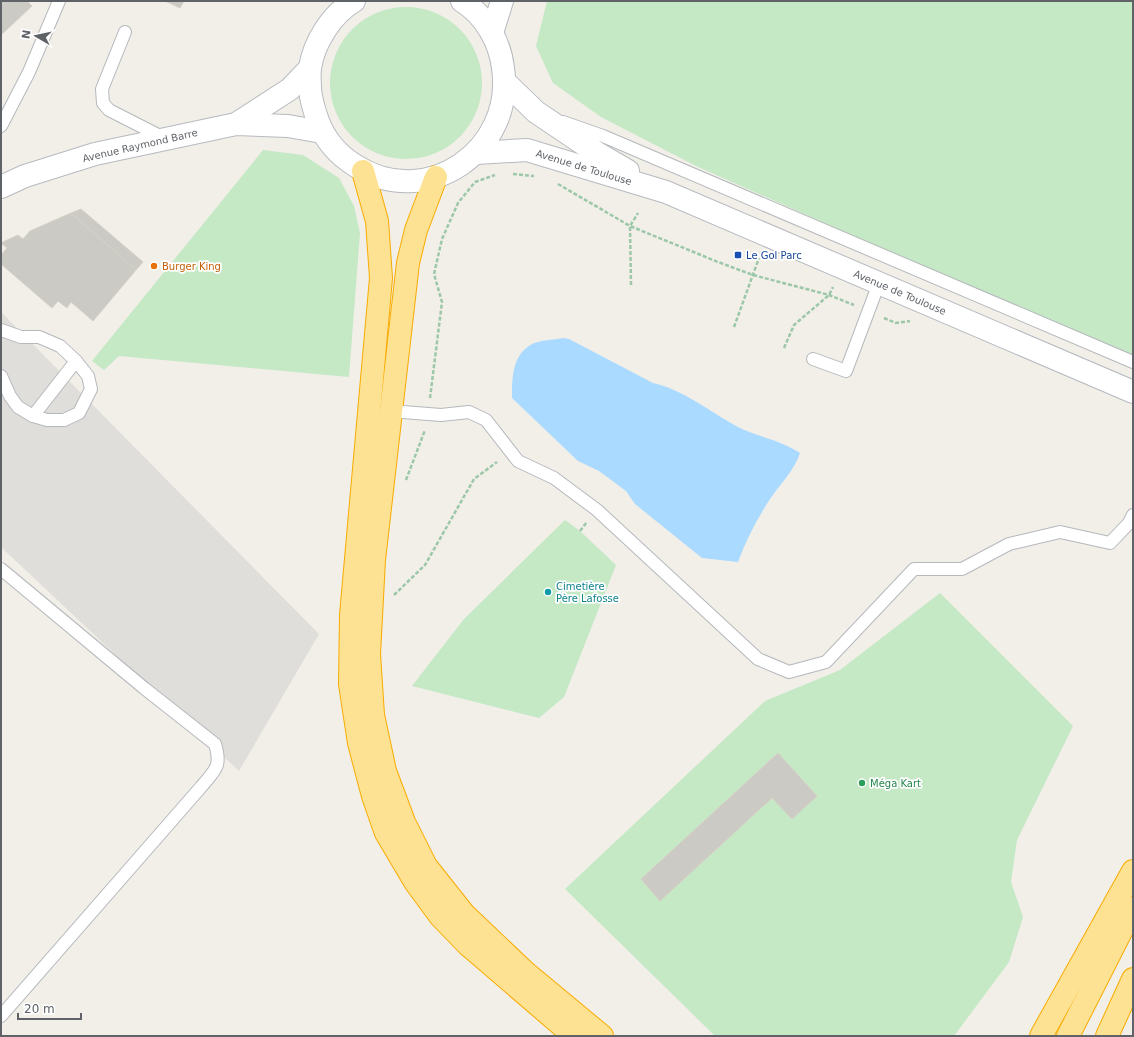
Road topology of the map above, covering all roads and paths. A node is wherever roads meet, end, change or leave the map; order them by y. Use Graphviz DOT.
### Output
graph roads {
  1 [pos="59,1"];
  2 [pos="354,1"];
  3 [pos="462,1"];
  4 [pos="502,1"];
  5 [pos="125,32"];
  6 [pos="492,33"];
  7 [pos="310,68"];
  8 [pos="506,82"];
  9 [pos="536,112"];
  10 [pos="236,124"];
  11 [pos="1,126"];
  12 [pos="322,132"];
  13 [pos="167,139"];
  14 [pos="476,153"];
  15 [pos="363,171"];
  16 [pos="501,172"];
  17 [pos="508,173"];
  18 [pos="436,177"];
  19 [pos="537,177"];
  20 [pos="552,182"];
  21 [pos="1,187"];
  22 [pos="666,192"];
  23 [pos="638,213"];
  24 [pos="630,226"];
  25 [pos="759,258"];
  26 [pos="753,275"];
  27 [pos="836,282"];
  28 [pos="879,283"];
  29 [pos="631,285"];
  30 [pos="829,295"];
  31 [pos="922,302"];
  32 [pos="869,310"];
  33 [pos="734,327"];
  34 [pos="1,330"];
  35 [pos="784,348"];
  36 [pos="813,359"];
  37 [pos="76,360"];
  38 [pos="1133,362"];
  39 [pos="1,376"];
  40 [pos="1133,392"];
  41 [pos="390,411"];
  42 [pos="428,414"];
  43 [pos="33,416"];
  44 [pos="518,461"];
  45 [pos="406,482"];
  46 [pos="1133,515"];
  47 [pos="1,569"];
  48 [pos="371,609"];
  49 [pos="1133,870"];
  50 [pos="1133,908"];
  51 [pos="1133,979"];
  52 [pos="1,1016"];
  53 [pos="574,1036"];
  54 [pos="602,1036"];
  55 [pos="1041,1036"];
  56 [pos="1068,1036"];
  57 [pos="1107,1036"];
  1 -- 11 [label="lane"];
  2 -- 7 [label="main road"];
  3 -- 6 [label="main road"];
  4 -- 6 [label="main road"];
  5 -- 13 [label="lane"];
  6 -- 8 [label="main road"];
  7 -- 10 [label="main road, Avenue Raymond Barre"];
  7 -- 12 [label="main road"];
  8 -- 9 [label="main road, Avenue de Toulouse"];
  8 -- 14 [label="main road"];
  9 -- 22 [label="main road, Avenue de Toulouse"];
  9 -- 38 [label="lane"];
  10 -- 12 [label="main road, Avenue Raymond Barre"];
  10 -- 13 [label="main road, Avenue Raymond Barre"];
  12 -- 15 [label="main road"];
  13 -- 21 [label="main road, Avenue Raymond Barre"];
  14 -- 18 [label="main road"];
  14 -- 22 [label="main road, Avenue de Toulouse"];
  15 -- 18 [label="main road"];
  15 -- 53 [label="highway"];
  16 -- 42 [label="path"];
  17 -- 19 [label="path"];
  18 -- 41 [label="highway"];
  20 -- 24 [label="path"];
  22 -- 28 [label="main road, Avenue de Toulouse"];
  23 -- 24 [label="path"];
  24 -- 26 [label="path"];
  24 -- 29 [label="path"];
  25 -- 26 [label="path"];
  26 -- 30 [label="path"];
  26 -- 33 [label="path"];
  27 -- 30 [label="path"];
  28 -- 31 [label="main road, Avenue de Toulouse"];
  28 -- 32 [label="lane"];
  30 -- 32 [label="path"];
  30 -- 35 [label="path"];
  31 -- 32 [label="path"];
  31 -- 40 [label="main road, Avenue de Toulouse"];
  32 -- 36 [label="lane"];
  34 -- 37 [label="lane"];
  37 -- 43 [label="lane"];
  37 -- 43 [label="lane"];
  39 -- 43 [label="lane"];
  41 -- 42 [label="lane"];
  41 -- 48 [label="highway"];
  42 -- 44 [label="lane"];
  42 -- 45 [label="path"];
  44 -- 46 [label="lane"];
  44 -- 48 [label="path"];
  47 -- 52 [label="lane"];
  48 -- 54 [label="highway"];
  49 -- 55 [label="highway"];
  50 -- 56 [label="highway"];
  51 -- 57 [label="highway"];
}
